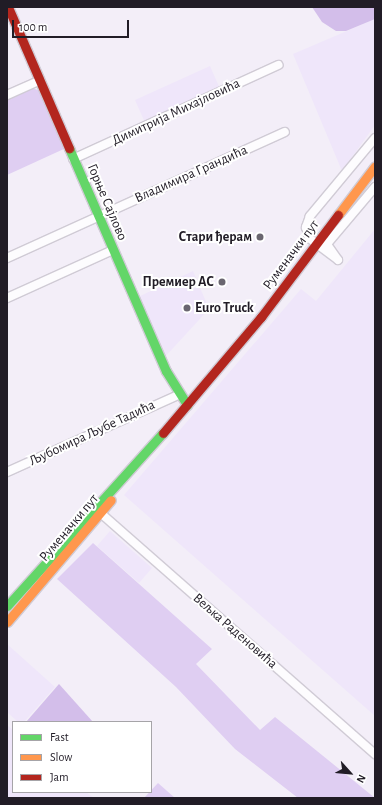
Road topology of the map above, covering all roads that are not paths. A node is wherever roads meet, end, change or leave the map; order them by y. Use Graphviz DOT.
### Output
graph roads {
  1 [pos="8,7"];
  2 [pos="278,65"];
  3 [pos="40,80"];
  4 [pos="7,95"];
  5 [pos="285,132"];
  6 [pos="375,138"];
  7 [pos="73,159"];
  8 [pos="375,166"];
  9 [pos="375,187"];
  10 [pos="98,216"];
  11 [pos="318,244"];
  12 [pos="113,250"];
  13 [pos="7,258"];
  14 [pos="7,298"];
  15 [pos="178,395"];
  16 [pos="187,406"];
  17 [pos="7,472"];
  18 [pos="97,511"];
  19 [pos="68,538"];
  20 [pos="75,545"];
  21 [pos="7,606"];
  22 [pos="7,622"];
  23 [pos="375,754"];
  1 -- 3 [label="main road, Горње Сајлово"];
  2 -- 7 [label="street, Димитрија Михајловића"];
  3 -- 4 [label="street"];
  3 -- 7 [label="main road, Горње Сајлово"];
  5 -- 10 [label="street, Владимира Грандића"];
  6 -- 11 [label="street"];
  7 -- 10 [label="main road, Горње Сајлово"];
  8 -- 11 [label="main road, Руменачки пут"];
  9 -- 11 [label="street"];
  10 -- 12 [label="main road, Горње Сајлово"];
  10 -- 13 [label="street, Владимира Грандића"];
  11 -- 16 [label="main road, Руменачки пут"];
  12 -- 14 [label="street"];
  12 -- 15 [label="main road, Горње Сајлово"];
  15 -- 16 [label="main road, Горње Сајлово"];
  15 -- 17 [label="street, Љубомира Љубе Тадића"];
  16 -- 18 [label="main road, Руменачки пут"];
  18 -- 19 [label="main road, Руменачки пут"];
  18 -- 20 [label="main road, Руменачки пут"];
  18 -- 23 [label="street, Вељка Раденовића"];
  19 -- 20 [label="main road"];
  19 -- 21 [label="main road, Руменачки пут"];
  20 -- 22 [label="main road, Руменачки пут"];
}
